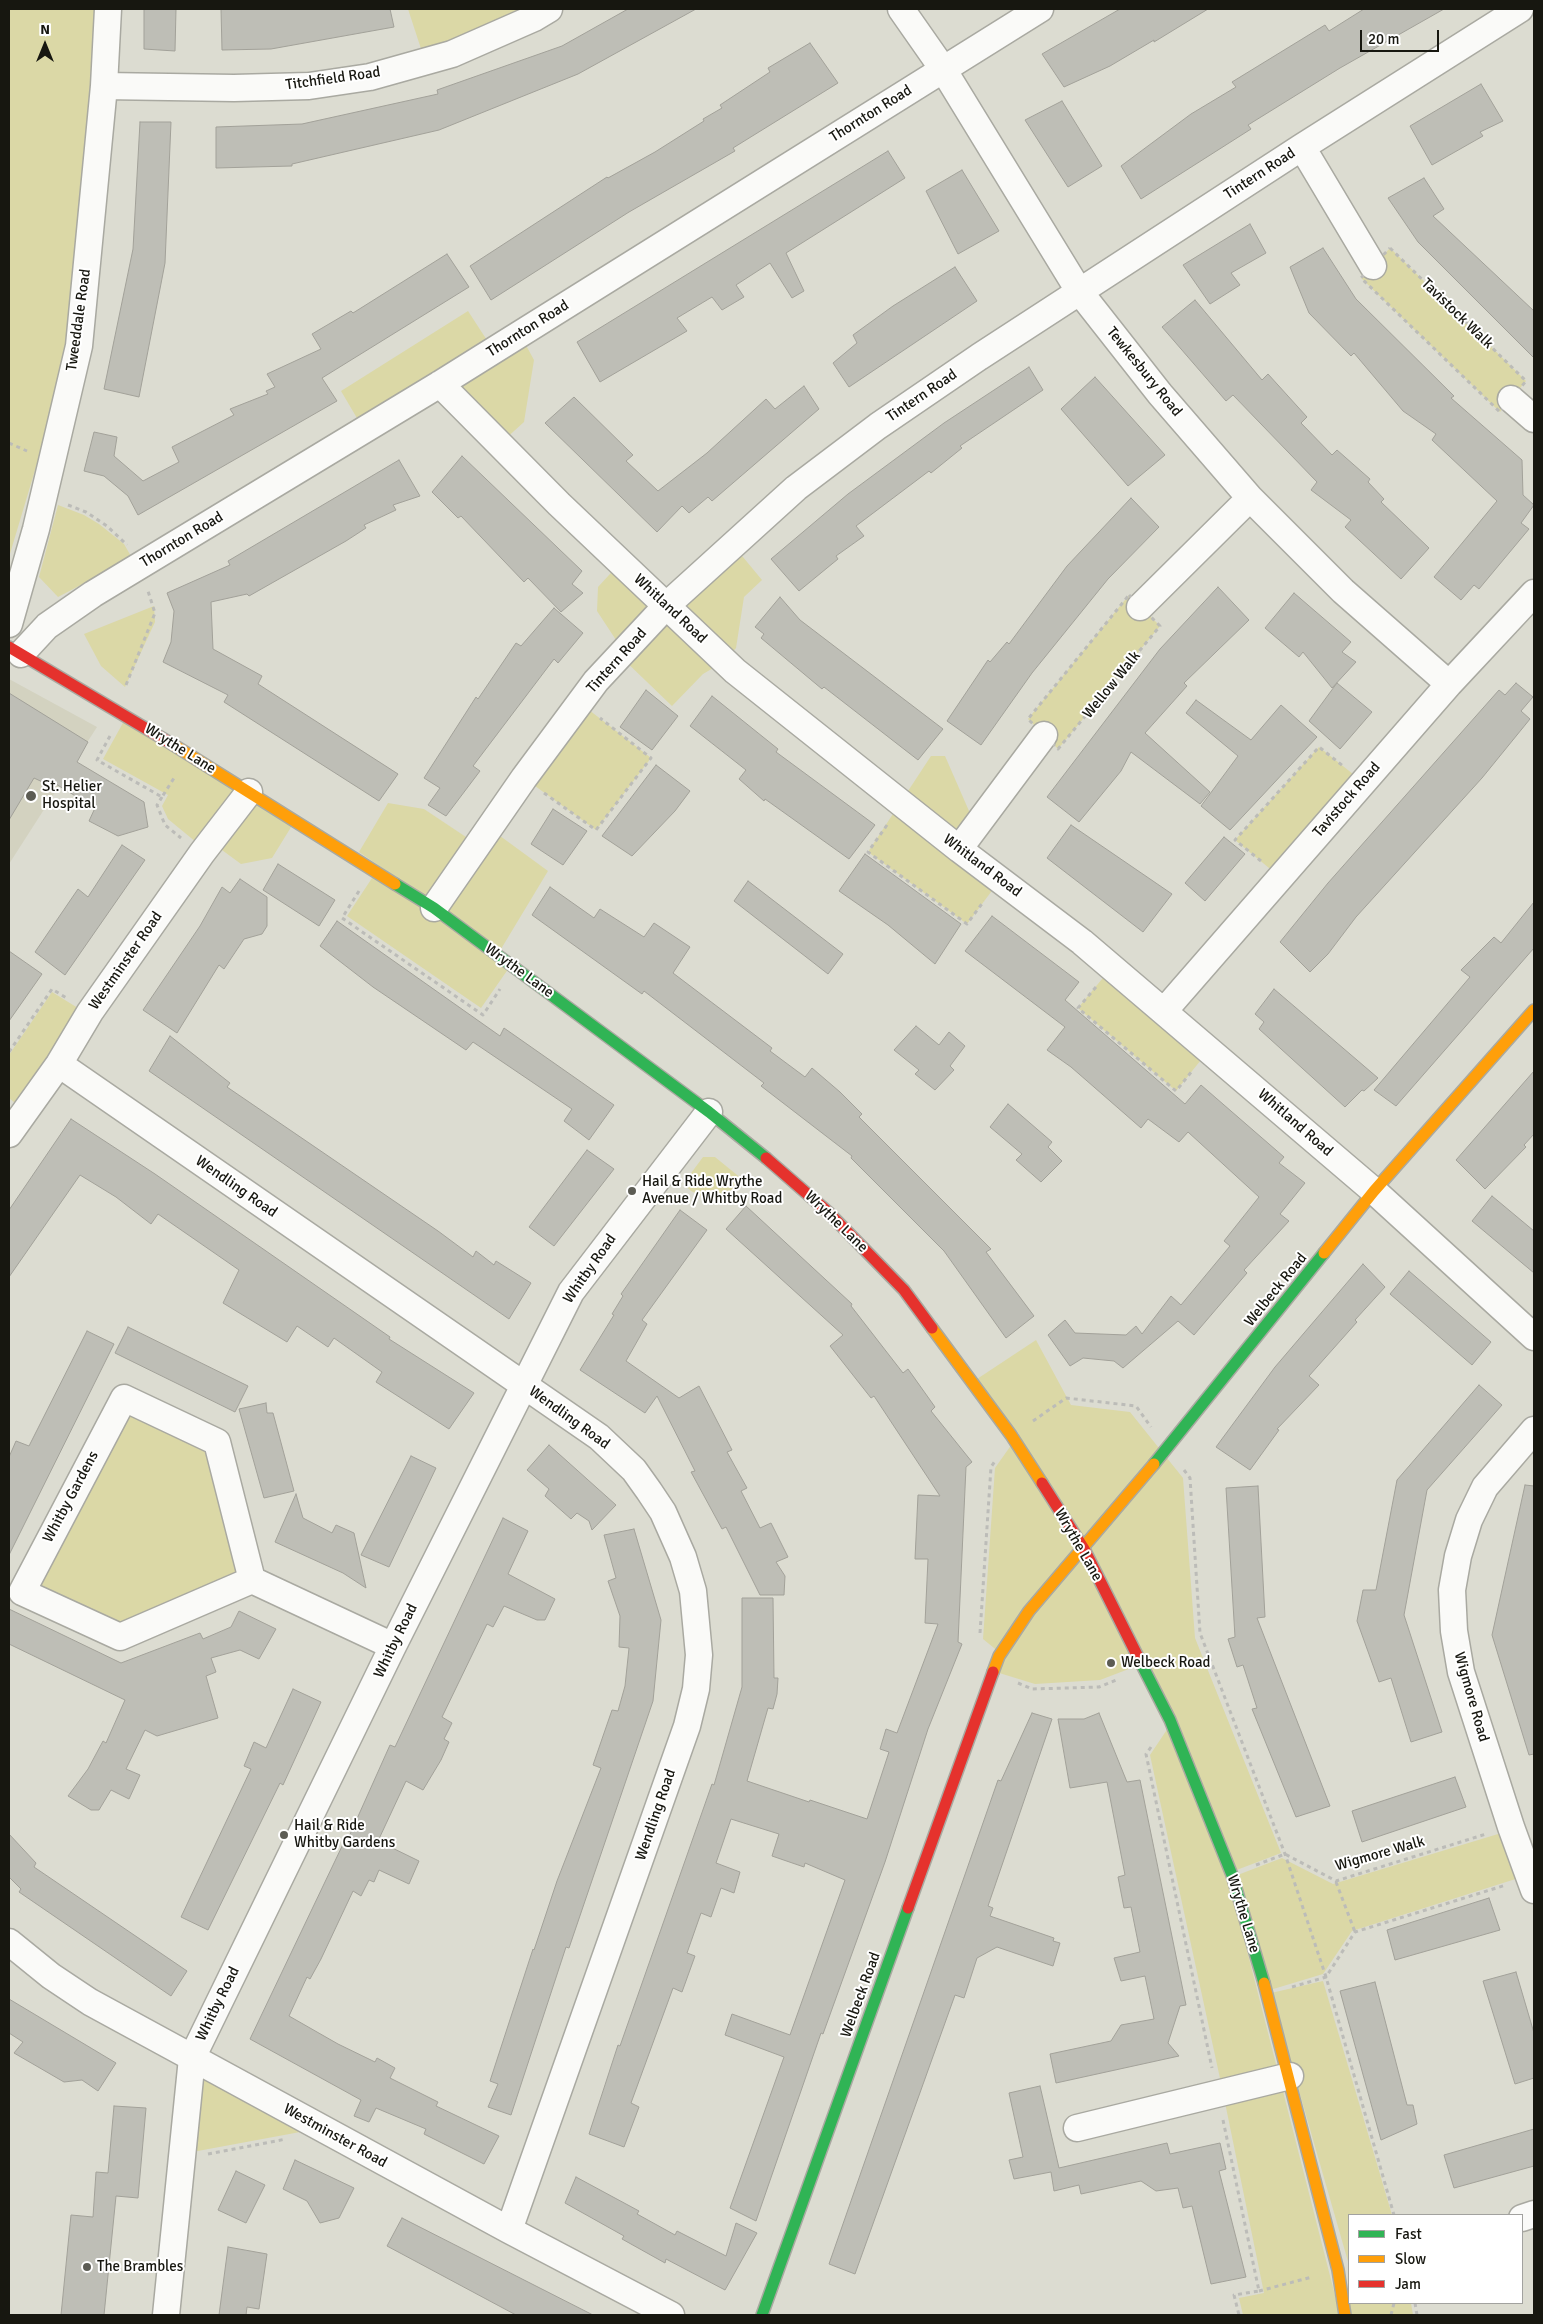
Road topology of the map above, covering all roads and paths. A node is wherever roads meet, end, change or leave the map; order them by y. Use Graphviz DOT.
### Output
graph roads {
  1 [pos="108,9"];
  2 [pos="549,9"];
  3 [pos="901,9"];
  4 [pos="1040,9"];
  5 [pos="1520,9"];
  6 [pos="943,69"];
  7 [pos="104,86"];
  8 [pos="1302,147"];
  9 [pos="1372,266"];
  10 [pos="1079,291"];
  11 [pos="440,384"];
  12 [pos="1511,399"];
  13 [pos="1534,420"];
  14 [pos="1250,498"];
  15 [pos="1534,593"];
  16 [pos="667,605"];
  17 [pos="1140,607"];
  18 [pos="9,624"];
  19 [pos="15,651"];
  20 [pos="1449,684"];
  21 [pos="580,703"];
  22 [pos="123,714"];
  23 [pos="1044,735"];
  24 [pos="189,755"];
  25 [pos="524,778"];
  26 [pos="1363,782"];
  27 [pos="249,792"];
  28 [pos="162,797"];
  29 [pos="901,804"];
  30 [pos="960,850"];
  31 [pos="202,853"];
  32 [pos="373,870"];
  33 [pos="1280,877"];
  34 [pos="1000,880"];
  35 [pos="434,908"];
  36 [pos="514,967"];
  37 [pos="1112,967"];
  38 [pos="1534,1010"];
  39 [pos="1164,1011"];
  40 [pos="90,1012"];
  41 [pos="1209,1050"];
  42 [pos="9,1052"];
  43 [pos="59,1064"];
  44 [pos="709,1112"];
  45 [pos="9,1134"];
  46 [pos="1374,1191"];
  47 [pos="1534,1337"];
  48 [pos="523,1385"];
  49 [pos="1534,1430"];
  50 [pos="1011,1435"];
  51 [pos="1167,1449"];
  52 [pos="1084,1549"];
  53 [pos="252,1580"];
  54 [pos="393,1646"];
  55 [pos="999,1656"];
  56 [pos="1144,1669"];
  57 [pos="992,1672"];
  58 [pos="1170,1720"];
  59 [pos="1511,1827"];
  60 [pos="1284,1854"];
  61 [pos="1232,1875"];
  62 [pos="1336,1881"];
  63 [pos="1532,1883"];
  64 [pos="1355,1932"];
  65 [pos="9,1942"];
  66 [pos="1326,1977"];
  67 [pos="1268,1994"];
  68 [pos="192,2058"];
  69 [pos="1290,2076"];
  70 [pos="1217,2093"];
  71 [pos="1078,2128"];
  72 [pos="288,2139"];
  73 [pos="181,2159"];
  74 [pos="1394,2214"];
  75 [pos="509,2230"];
  76 [pos="1344,2268"];
  77 [pos="1260,2291"];
  78 [pos="166,2315"];
  79 [pos="671,2315"];
  80 [pos="762,2315"];
  81 [pos="1239,2315"];
  82 [pos="1345,2315"];
  1 -- 7 [label="street, Tweeddale Road"];
  2 -- 7 [label="street, Titchfield Road"];
  3 -- 6 [label="street, Tewkesbury Road"];
  4 -- 6 [label="street, Thornton Road"];
  5 -- 8 [label="street, Tintern Road"];
  6 -- 10 [label="street, Tewkesbury Road"];
  6 -- 11 [label="street, Thornton Road"];
  7 -- 18 [label="street, Tweeddale Road"];
  8 -- 9 [label="street"];
  8 -- 10 [label="street, Tintern Road"];
  9 -- 12 [label="path, Tavistock Walk"];
  9 -- 12 [label="path, Tavistock Walk"];
  10 -- 14 [label="street, Tewkesbury Road"];
  10 -- 16 [label="street, Tintern Road"];
  11 -- 16 [label="street, Whitland Road"];
  11 -- 19 [label="street, Thornton Road"];
  12 -- 13 [label="street"];
  14 -- 17 [label="street"];
  14 -- 20 [label="street, Tewkesbury Road"];
  15 -- 20 [label="street, Tavistock Road"];
  16 -- 21 [label="street, Tintern Road"];
  16 -- 29 [label="street, Whitland Road"];
  17 -- 23 [label="path, Wellow Walk"];
  17 -- 23 [label="path, Wellow Walk"];
  19 -- 22 [label="main road, Wrythe Lane"];
  20 -- 26 [label="street, Tavistock Road"];
  21 -- 25 [label="street, Tintern Road"];
  21 -- 25 [label="path"];
  22 -- 24 [label="main road, Wrythe Lane"];
  22 -- 28 [label="path"];
  23 -- 30 [label="street"];
  24 -- 27 [label="main road, Wrythe Lane"];
  24 -- 28 [label="path"];
  25 -- 35 [label="street, Tintern Road"];
  26 -- 33 [label="street, Tavistock Road"];
  26 -- 33 [label="path"];
  27 -- 31 [label="street, Westminster Road"];
  27 -- 32 [label="main road, Wrythe Lane"];
  28 -- 31 [label="path"];
  29 -- 30 [label="street, Whitland Road"];
  29 -- 34 [label="path"];
  30 -- 34 [label="street, Whitland Road"];
  31 -- 40 [label="street, Westminster Road"];
  32 -- 35 [label="main road, Wrythe Lane"];
  32 -- 36 [label="path"];
  33 -- 39 [label="street, Tavistock Road"];
  34 -- 37 [label="street, Whitland Road"];
  35 -- 36 [label="main road, Wrythe Lane"];
  36 -- 44 [label="main road, Wrythe Lane"];
  37 -- 39 [label="street, Whitland Road"];
  37 -- 41 [label="path"];
  38 -- 46 [label="main road, Welbeck Road"];
  39 -- 41 [label="street, Whitland Road"];
  40 -- 42 [label="path"];
  40 -- 43 [label="street, Westminster Road"];
  41 -- 46 [label="street, Whitland Road"];
  43 -- 45 [label="street, Westminster Road"];
  43 -- 48 [label="street, Wendling Road"];
  44 -- 48 [label="street, Whitby Road"];
  44 -- 50 [label="main road, Wrythe Lane"];
  46 -- 47 [label="street, Whitland Road"];
  46 -- 51 [label="main road, Welbeck Road"];
  48 -- 54 [label="street, Whitby Road"];
  48 -- 75 [label="street, Wendling Road"];
  49 -- 59 [label="street, Wigmore Road"];
  50 -- 51 [label="path"];
  50 -- 52 [label="main road, Wrythe Lane"];
  50 -- 55 [label="path"];
  51 -- 52 [label="main road, Welbeck Road"];
  51 -- 60 [label="path"];
  52 -- 55 [label="main road, Welbeck Road"];
  52 -- 56 [label="main road, Wrythe Lane"];
  53 -- 53 [label="street, Whitby Gardens"];
  53 -- 54 [label="street"];
  54 -- 68 [label="street, Whitby Road"];
  55 -- 57 [label="main road, Welbeck Road"];
  56 -- 57 [label="path"];
  56 -- 58 [label="main road, Wrythe Lane"];
  57 -- 80 [label="main road, Welbeck Road"];
  58 -- 61 [label="main road, Wrythe Lane"];
  58 -- 70 [label="path"];
  59 -- 62 [label="path, Wigmore Walk"];
  59 -- 63 [label="street, Wigmore Road"];
  60 -- 61 [label="path"];
  60 -- 62 [label="path, Wigmore Walk"];
  60 -- 66 [label="path"];
  61 -- 67 [label="main road, Wrythe Lane"];
  62 -- 64 [label="path"];
  63 -- 64 [label="path"];
  64 -- 66 [label="path"];
  65 -- 68 [label="street, Westminster Road"];
  66 -- 67 [label="path"];
  66 -- 74 [label="path"];
  67 -- 69 [label="main road, Wrythe Lane"];
  68 -- 73 [label="street, Whitby Road"];
  68 -- 75 [label="street, Westminster Road"];
  69 -- 70 [label="street"];
  69 -- 76 [label="main road, Wrythe Lane"];
  70 -- 71 [label="street"];
  70 -- 77 [label="path"];
  72 -- 73 [label="path"];
  73 -- 78 [label="street, Whitby Road"];
  75 -- 79 [label="street, Westminster Road"];
  76 -- 77 [label="path"];
  76 -- 82 [label="main road, Wrythe Lane"];
  77 -- 81 [label="path"];
}
